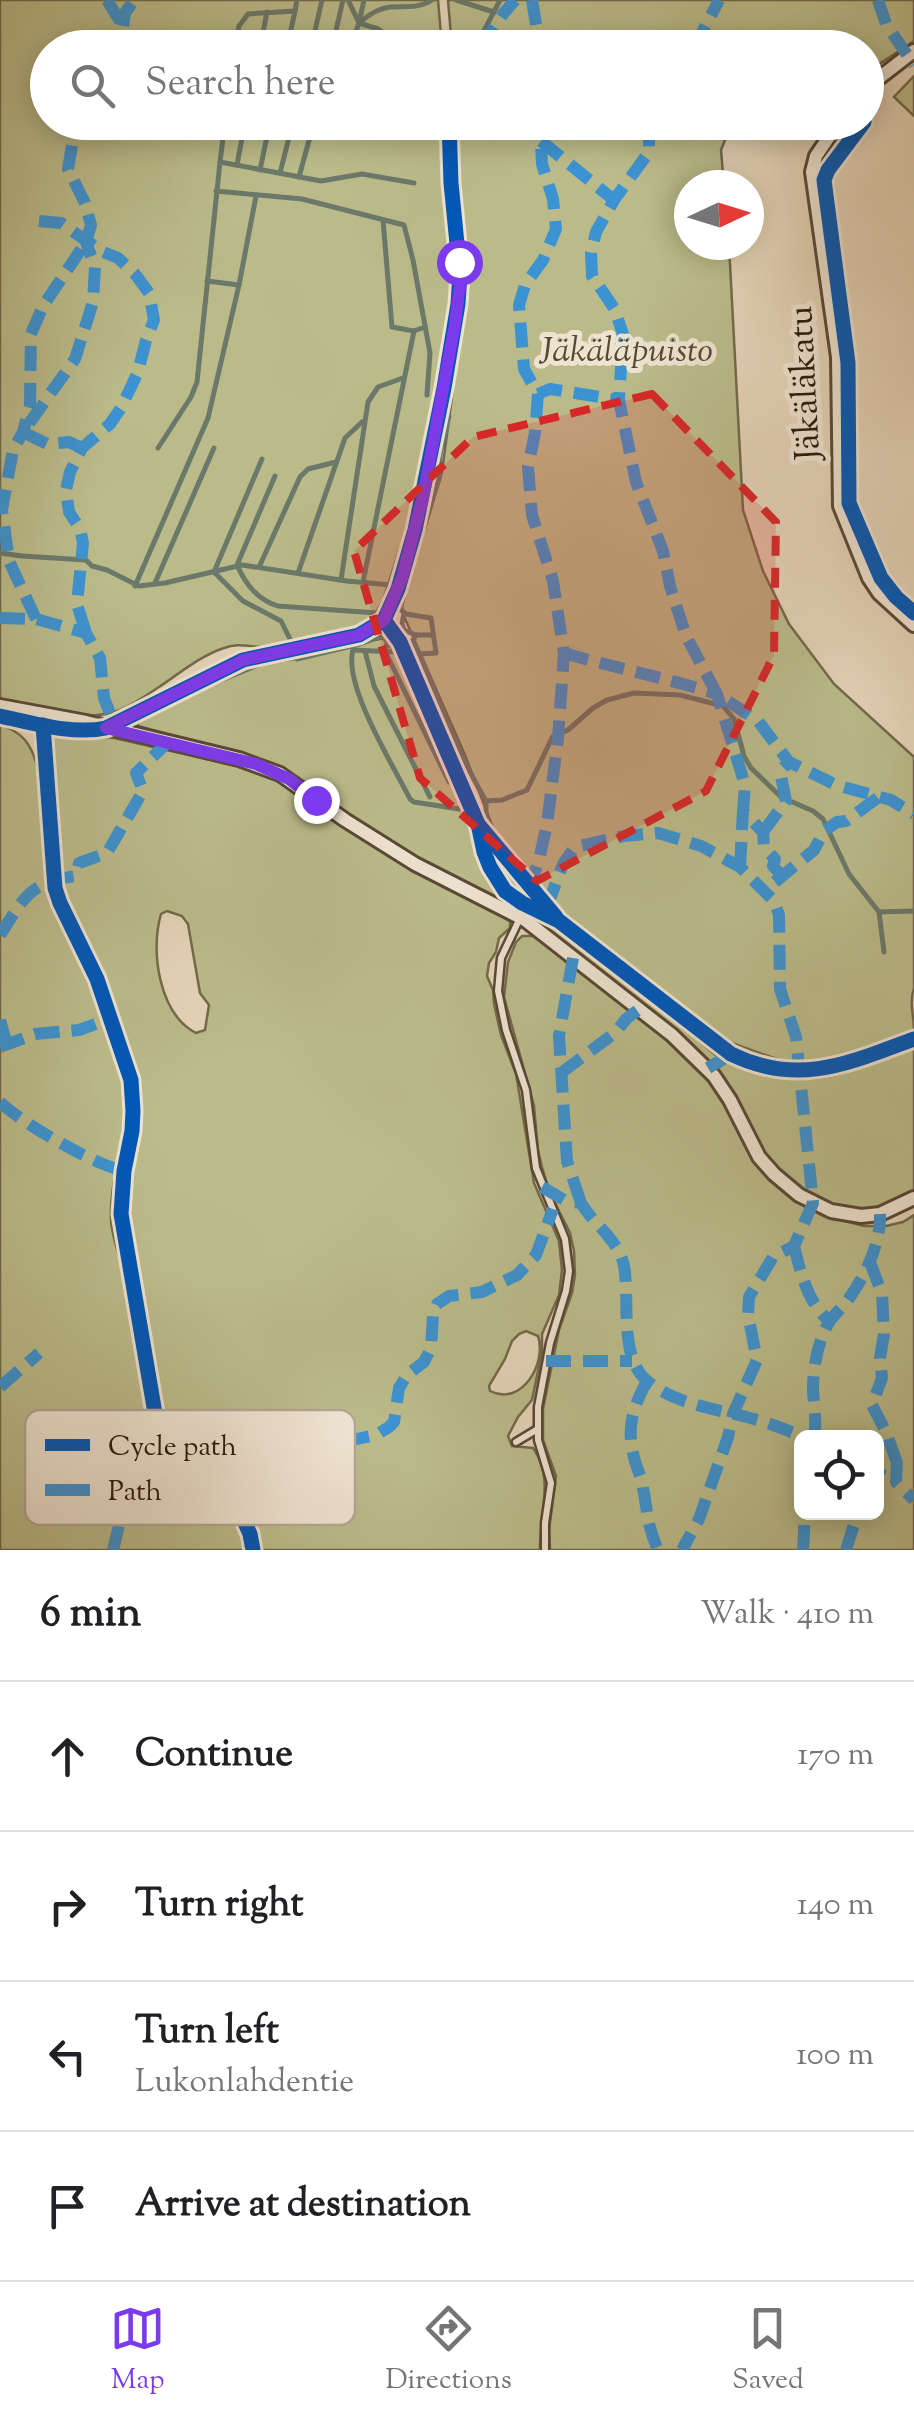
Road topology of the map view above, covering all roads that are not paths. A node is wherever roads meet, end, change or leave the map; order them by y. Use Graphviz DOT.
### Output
graph roads {
  1 [pos="914,51"];
  2 [pos="884,74"];
  3 [pos="827,140"];
  4 [pos="914,625"];
  5 [pos="0,706"];
  6 [pos="520,917"];
  7 [pos="914,1198"];
  8 [pos="537,1430"];
  9 [pos="516,1442"];
  10 [pos="546,1550"];
  1 -- 2 [label="street"];
  3 -- 4 [label="street, Jäkäläkatu"];
  5 -- 6 [label="street"];
  6 -- 7 [label="street"];
  6 -- 8 [label="lane"];
  8 -- 9 [label="lane"];
  8 -- 10 [label="lane"];
}
